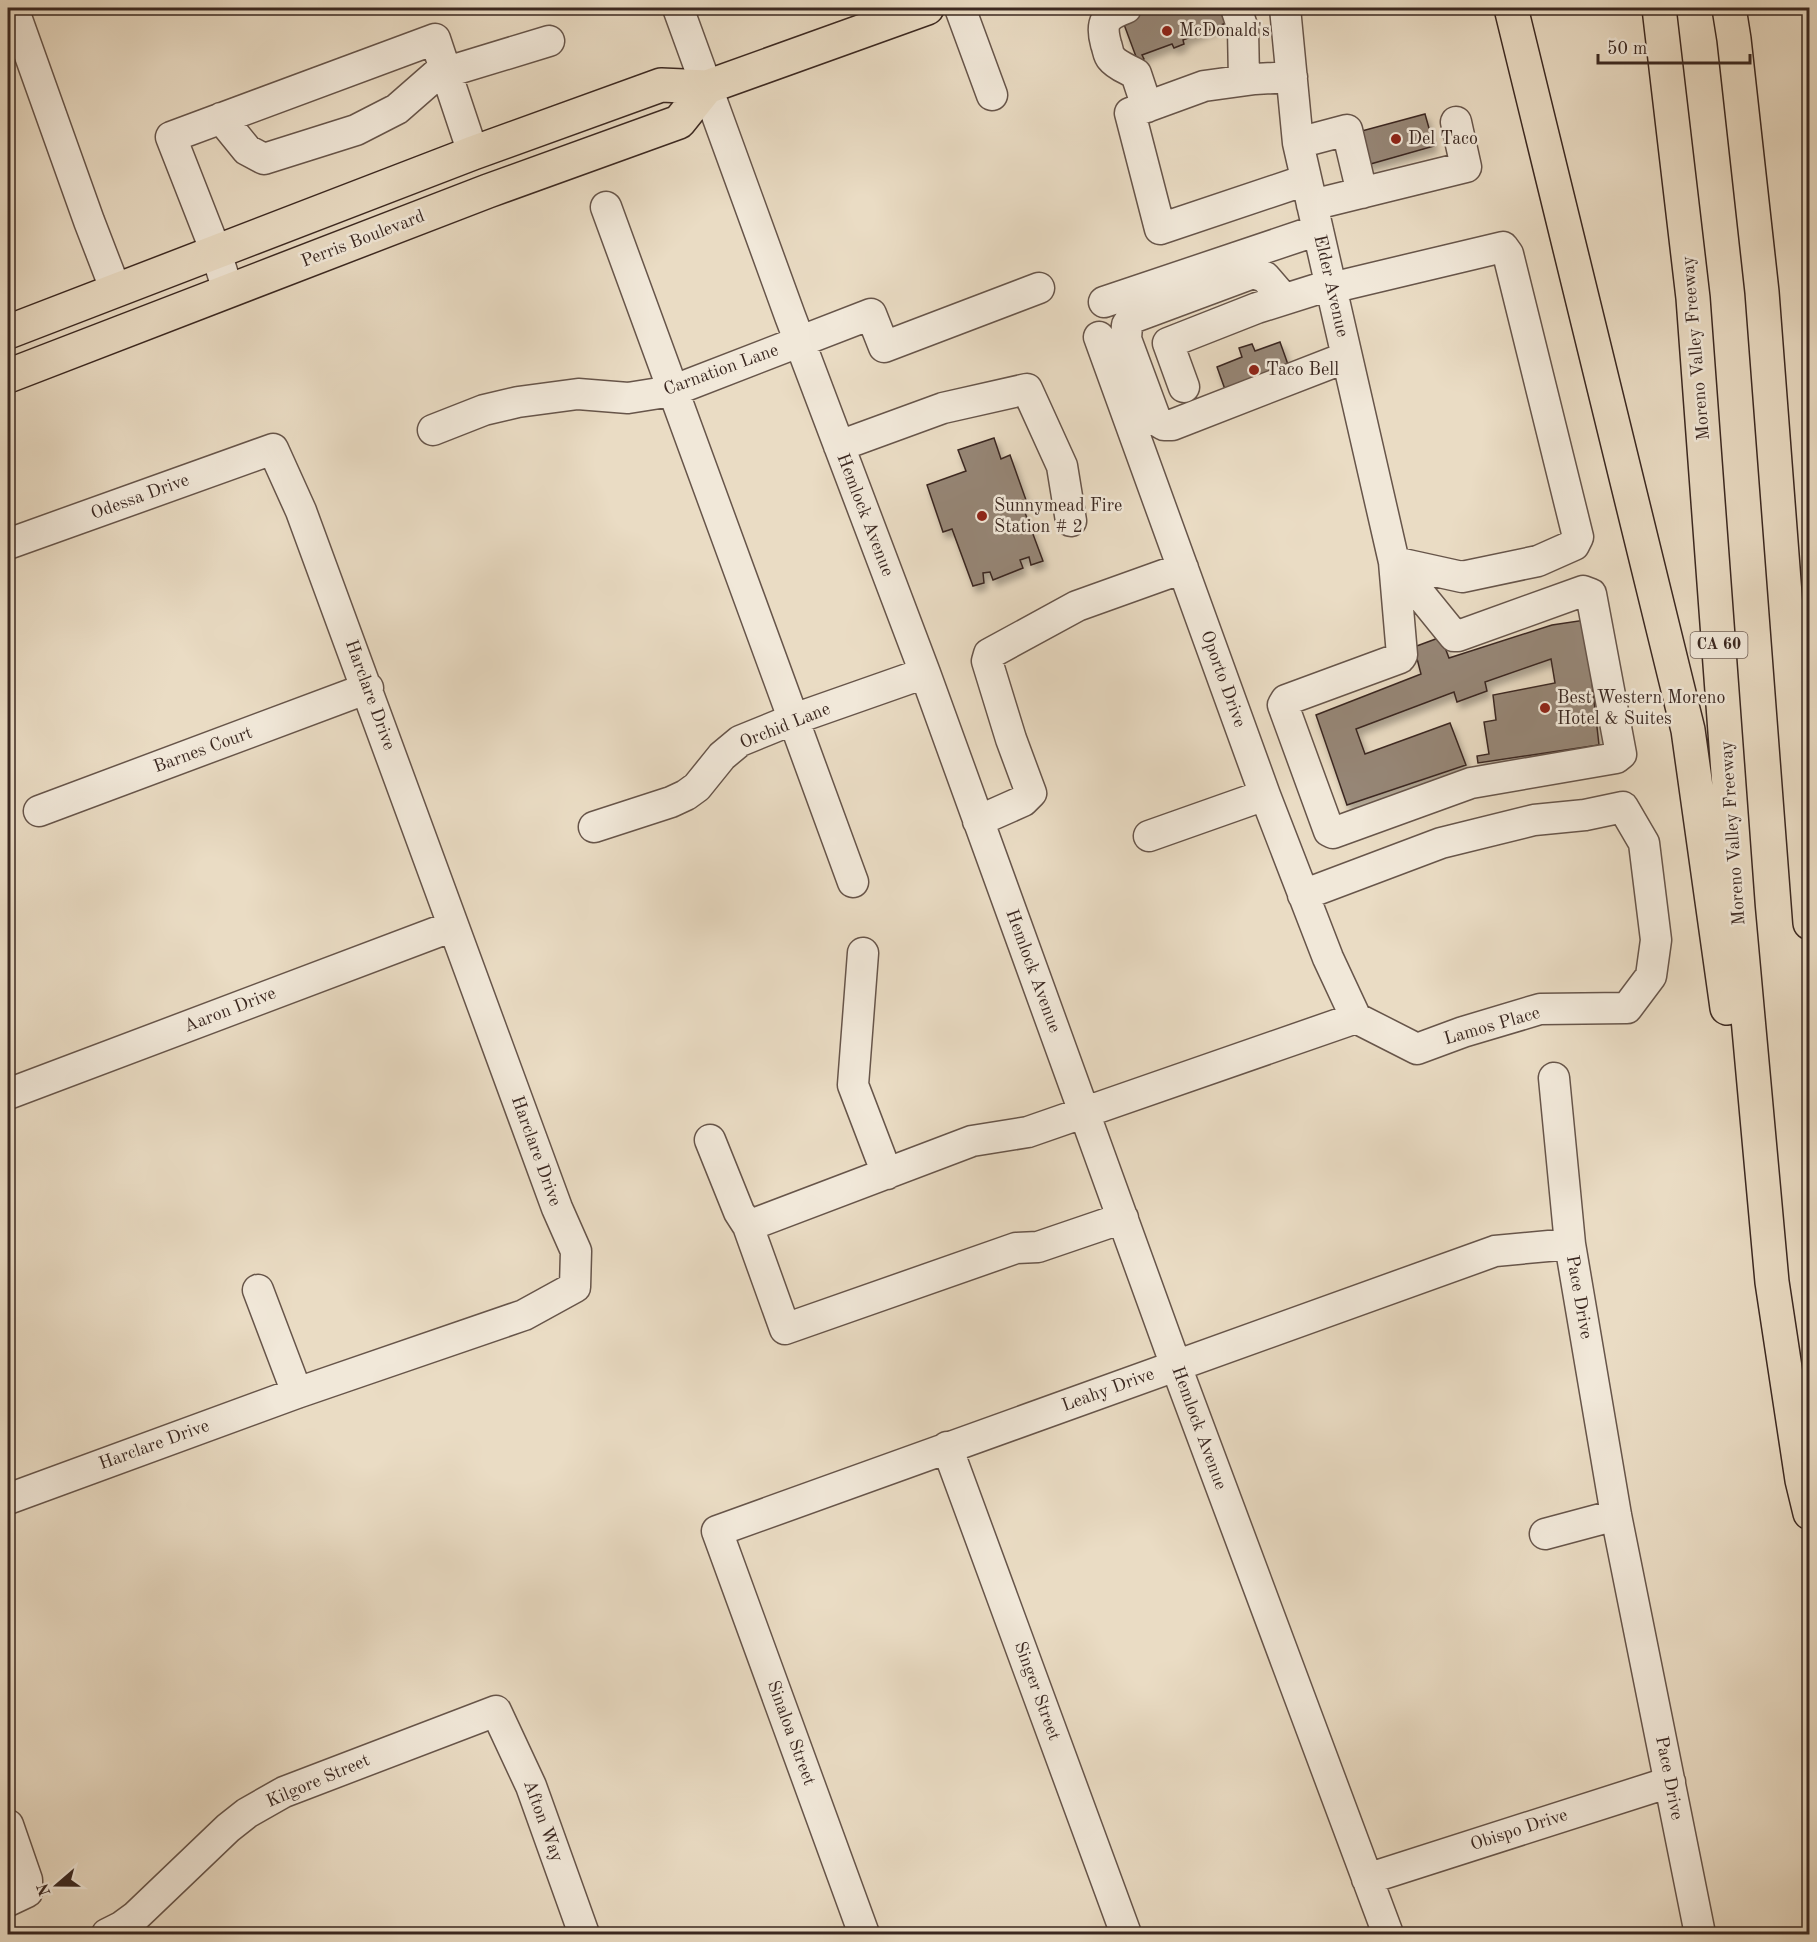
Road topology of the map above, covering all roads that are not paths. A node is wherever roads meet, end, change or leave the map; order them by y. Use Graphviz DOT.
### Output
graph roads {
  1 [pos="13,8"];
  2 [pos="678,8"];
  3 [pos="927,8"];
  4 [pos="960,8"];
  5 [pos="1126,8"];
  6 [pos="1236,8"];
  7 [pos="1285,8"];
  8 [pos="1511,8"];
  9 [pos="1659,8"];
  10 [pos="1729,8"];
  11 [pos="549,41"];
  12 [pos="446,70"];
  13 [pos="1292,77"];
  14 [pos="1244,80"];
  15 [pos="707,87"];
  16 [pos="992,95"];
  17 [pos="1147,107"];
  18 [pos="221,118"];
  19 [pos="1456,122"];
  20 [pos="1298,142"];
  21 [pos="473,153"];
  22 [pos="1362,193"];
  23 [pos="1312,205"];
  24 [pos="606,207"];
  25 [pos="216,252"];
  26 [pos="1331,286"];
  27 [pos="1039,288"];
  28 [pos="116,291"];
  29 [pos="228,291"];
  30 [pos="1284,299"];
  31 [pos="1104,302"];
  32 [pos="8,332"];
  33 [pos="1099,337"];
  34 [pos="799,341"];
  35 [pos="1347,357"];
  36 [pos="8,376"];
  37 [pos="1184,387"];
  38 [pos="672,391"];
  39 [pos="433,430"];
  40 [pos="839,446"];
  41 [pos="273,449"];
  42 [pos="1071,521"];
  43 [pos="8,544"];
  44 [pos="1394,562"];
  45 [pos="1183,568"];
  46 [pos="925,673"];
  47 [pos="368,688"];
  48 [pos="794,719"];
  49 [pos="1265,795"];
  50 [pos="39,811"];
  51 [pos="978,821"];
  52 [pos="594,827"];
  53 [pos="1149,836"];
  54 [pos="853,882"];
  55 [pos="1303,895"];
  56 [pos="1809,923"];
  57 [pos="453,926"];
  58 [pos="863,953"];
  59 [pos="1356,1018"];
  60 [pos="1554,1078"];
  61 [pos="8,1094"];
  62 [pos="1085,1113"];
  63 [pos="710,1140"];
  64 [pos="886,1174"];
  65 [pos="1123,1218"];
  66 [pos="748,1226"];
  67 [pos="1570,1244"];
  68 [pos="1772,1282"];
  69 [pos="258,1290"];
  70 [pos="1176,1366"];
  71 [pos="297,1393"];
  72 [pos="947,1447"];
  73 [pos="10,1492"];
  74 [pos="1809,1513"];
  75 [pos="1616,1515"];
  76 [pos="717,1531"];
  77 [pos="1545,1534"];
  78 [pos="496,1711"];
  79 [pos="1670,1782"];
  80 [pos="8,1825"];
  81 [pos="1367,1879"];
  82 [pos="8,1901"];
  83 [pos="107,1935"];
  84 [pos="584,1935"];
  85 [pos="864,1935"];
  86 [pos="1126,1935"];
  87 [pos="1388,1935"];
  88 [pos="1700,1935"];
  1 -- 28 [label="street"];
  2 -- 15 [label="street, Hemlock Avenue"];
  3 -- 15 [label="main road"];
  4 -- 16 [label="street"];
  5 -- 17 [label="street"];
  6 -- 14 [label="street"];
  7 -- 13 [label="street, Elder Avenue"];
  8 -- 68 [label="main road"];
  9 -- 68 [label="main road, Moreno Valley Freeway / CA 60"];
  10 -- 56 [label="main road"];
  11 -- 12 [label="street"];
  12 -- 18 [label="street"];
  12 -- 18 [label="street"];
  12 -- 21 [label="street"];
  13 -- 14 [label="street"];
  13 -- 20 [label="street, Elder Avenue"];
  14 -- 17 [label="street"];
  15 -- 21 [label="main road"];
  15 -- 29 [label="main road, Perris Boulevard"];
  15 -- 34 [label="street, Hemlock Avenue"];
  17 -- 23 [label="street"];
  18 -- 25 [label="street"];
  19 -- 22 [label="street"];
  20 -- 22 [label="street"];
  20 -- 23 [label="street, Elder Avenue"];
  21 -- 25 [label="main road"];
  22 -- 23 [label="street"];
  23 -- 26 [label="street, Elder Avenue"];
  23 -- 31 [label="street"];
  24 -- 38 [label="street"];
  25 -- 28 [label="main road"];
  25 -- 29 [label="street"];
  26 -- 30 [label="street"];
  26 -- 35 [label="street, Elder Avenue"];
  26 -- 44 [label="street"];
  27 -- 34 [label="street, Carnation Lane"];
  28 -- 32 [label="main road"];
  29 -- 36 [label="main road, Perris Boulevard"];
  30 -- 35 [label="street"];
  30 -- 37 [label="street"];
  33 -- 45 [label="street, Oporto Drive"];
  34 -- 38 [label="street, Carnation Lane"];
  34 -- 40 [label="street, Hemlock Avenue"];
  35 -- 44 [label="street, Elder Avenue"];
  38 -- 39 [label="street, Carnation Lane"];
  38 -- 48 [label="street"];
  40 -- 42 [label="street"];
  40 -- 46 [label="street, Hemlock Avenue"];
  41 -- 43 [label="street, Odessa Drive"];
  41 -- 47 [label="street, Harclare Drive"];
  44 -- 44 [label="street, Elder Avenue"];
  45 -- 49 [label="street, Oporto Drive"];
  45 -- 51 [label="street"];
  46 -- 48 [label="street, Orchid Lane"];
  46 -- 51 [label="street, Hemlock Avenue"];
  47 -- 50 [label="street, Barnes Court"];
  47 -- 57 [label="street, Harclare Drive"];
  48 -- 52 [label="street, Orchid Lane"];
  48 -- 54 [label="street"];
  49 -- 53 [label="street"];
  49 -- 55 [label="street, Oporto Drive"];
  51 -- 62 [label="street, Hemlock Avenue"];
  55 -- 59 [label="street, Oporto Drive"];
  55 -- 59 [label="street, Lamos Place"];
  57 -- 61 [label="street, Aaron Drive"];
  57 -- 71 [label="street, Harclare Drive"];
  58 -- 64 [label="street"];
  59 -- 62 [label="street"];
  60 -- 67 [label="street, Pace Drive"];
  62 -- 64 [label="street"];
  62 -- 65 [label="street, Hemlock Avenue"];
  63 -- 66 [label="street"];
  64 -- 66 [label="street"];
  65 -- 66 [label="street"];
  65 -- 70 [label="street, Hemlock Avenue"];
  67 -- 70 [label="street, Leahy Drive"];
  67 -- 75 [label="street, Pace Drive"];
  68 -- 74 [label="main road, Moreno Valley Freeway / CA 60"];
  69 -- 71 [label="street"];
  70 -- 72 [label="street, Leahy Drive"];
  70 -- 81 [label="street, Hemlock Avenue"];
  71 -- 73 [label="street, Harclare Drive"];
  72 -- 76 [label="street, Leahy Drive"];
  72 -- 86 [label="street, Singer Street"];
  75 -- 77 [label="street"];
  75 -- 79 [label="street, Pace Drive"];
  76 -- 85 [label="street, Sinaloa Street"];
  78 -- 83 [label="street, Kilgore Street"];
  78 -- 84 [label="street, Afton Way"];
  79 -- 81 [label="street, Obispo Drive"];
  79 -- 88 [label="street, Pace Drive"];
  80 -- 82 [label="street"];
  81 -- 87 [label="street, Hemlock Avenue"];
}
